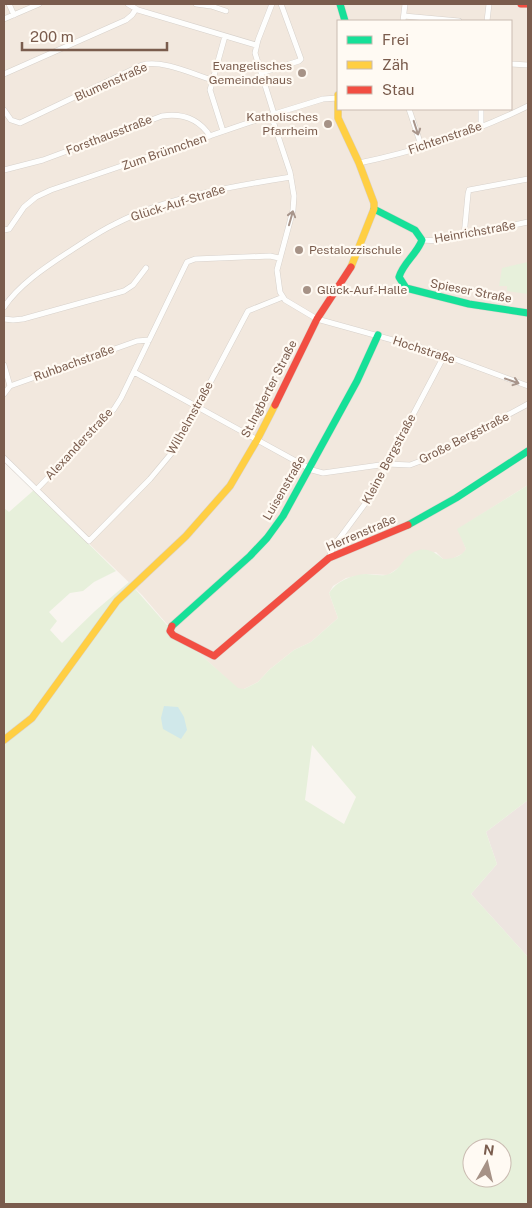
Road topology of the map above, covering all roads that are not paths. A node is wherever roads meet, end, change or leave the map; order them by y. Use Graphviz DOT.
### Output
graph roads {
  1 [pos="9,4"];
  2 [pos="39,4"];
  3 [pos="128,4"];
  4 [pos="196,4"];
  5 [pos="272,4"];
  6 [pos="281,4"];
  7 [pos="340,4"];
  8 [pos="405,4"];
  9 [pos="489,4"];
  10 [pos="521,4"];
  11 [pos="528,4"];
  12 [pos="225,8"];
  13 [pos="136,9"];
  14 [pos="14,15"];
  15 [pos="404,19"];
  16 [pos="4,20"];
  17 [pos="345,20"];
  18 [pos="432,20"];
  19 [pos="487,20"];
  20 [pos="225,36"];
  21 [pos="256,45"];
  22 [pos="512,64"];
  23 [pos="528,65"];
  24 [pos="261,73"];
  25 [pos="4,74"];
  26 [pos="212,80"];
  27 [pos="337,97"];
  28 [pos="528,106"];
  29 [pos="4,110"];
  30 [pos="337,110"];
  31 [pos="409,110"];
  32 [pos="482,110"];
  33 [pos="273,115"];
  34 [pos="481,126"];
  35 [pos="223,131"];
  36 [pos="210,136"];
  37 [pos="422,148"];
  38 [pos="359,163"];
  39 [pos="4,170"];
  40 [pos="291,177"];
  41 [pos="528,179"];
  42 [pos="374,209"];
  43 [pos="528,222"];
  44 [pos="4,230"];
  45 [pos="464,236"];
  46 [pos="422,240"];
  47 [pos="279,258"];
  48 [pos="146,268"];
  49 [pos="283,297"];
  50 [pos="4,307"];
  51 [pos="528,313"];
  52 [pos="318,318"];
  53 [pos="4,319"];
  54 [pos="378,335"];
  55 [pos="149,340"];
  56 [pos="444,356"];
  57 [pos="4,365"];
  58 [pos="134,372"];
  59 [pos="10,386"];
  60 [pos="528,386"];
  61 [pos="4,394"];
  62 [pos="528,404"];
  63 [pos="198,407"];
  64 [pos="257,440"];
  65 [pos="528,451"];
  66 [pos="4,458"];
  67 [pos="386,464"];
  68 [pos="309,468"];
  69 [pos="37,489"];
  70 [pos="329,558"];
  71 [pos="173,625"];
  72 [pos="4,740"];
  1 -- 14 [label="street"];
  2 -- 14 [label="street"];
  3 -- 13 [label="street"];
  4 -- 12 [label="street"];
  5 -- 21 [label="street"];
  6 -- 24 [label="street"];
  7 -- 17 [label="street"];
  8 -- 15 [label="street"];
  9 -- 19 [label="street"];
  10 -- 11 [label="street"];
  13 -- 20 [label="street"];
  13 -- 25 [label="street"];
  14 -- 16 [label="street"];
  15 -- 18 [label="street"];
  20 -- 21 [label="street"];
  20 -- 26 [label="street"];
  21 -- 24 [label="street"];
  22 -- 23 [label="street"];
  24 -- 33 [label="street"];
  26 -- 29 [label="street, Blumenstraße"];
  26 -- 35 [label="street"];
  27 -- 33 [label="street, Zum Brünnchen"];
  28 -- 34 [label="street, Fichtenstraße"];
  30 -- 38 [label="street"];
  31 -- 37 [label="street, one-way"];
  32 -- 34 [label="street"];
  33 -- 35 [label="street, Zum Brünnchen"];
  33 -- 40 [label="street"];
  34 -- 37 [label="street, Fichtenstraße"];
  35 -- 36 [label="street, Zum Brünnchen"];
  36 -- 39 [label="street, Forsthausstraße"];
  36 -- 44 [label="street, Zum Brünnchen"];
  37 -- 38 [label="street, Fichtenstraße"];
  38 -- 42 [label="street"];
  47 -- 40 [label="street, one-way"];
  40 -- 50 [label="street, Glück-Auf-Straße"];
  41 -- 45 [label="street"];
  42 -- 46 [label="street"];
  42 -- 52 [label="street, St.Ingberter Straße"];
  43 -- 45 [label="street, Heinrichstraße"];
  45 -- 46 [label="street, Heinrichstraße"];
  46 -- 51 [label="street, Spieser Straße"];
  47 -- 49 [label="street"];
  47 -- 55 [label="street, Alexanderstraße"];
  48 -- 53 [label="street"];
  49 -- 52 [label="street, Hochstraße"];
  49 -- 63 [label="street, Wilhelmstraße"];
  52 -- 54 [label="street, Hochstraße"];
  52 -- 64 [label="street, St.Ingberter Straße"];
  54 -- 56 [label="street, Hochstraße"];
  54 -- 68 [label="street, Luisenstraße"];
  55 -- 58 [label="street, Alexanderstraße"];
  55 -- 59 [label="street, Ruhbachstraße"];
  56 -- 60 [label="street, Hochstraße, one-way"];
  56 -- 67 [label="street, Kleine Bergstraße"];
  57 -- 59 [label="street"];
  58 -- 63 [label="street, Große Bergstraße"];
  58 -- 69 [label="street, Alexanderstraße"];
  59 -- 61 [label="street"];
  62 -- 67 [label="street, Große Bergstraße"];
  63 -- 64 [label="street, Große Bergstraße"];
  63 -- 69 [label="street, Wilhelmstraße"];
  64 -- 68 [label="street, Große Bergstraße"];
  64 -- 72 [label="street, St.Ingberter Straße"];
  65 -- 70 [label="street, Herrenstraße"];
  66 -- 69 [label="street"];
  67 -- 68 [label="street, Große Bergstraße"];
  67 -- 70 [label="street, Kleine Bergstraße"];
  68 -- 71 [label="street, Luisenstraße"];
  70 -- 71 [label="street, Herrenstraße"];
}
